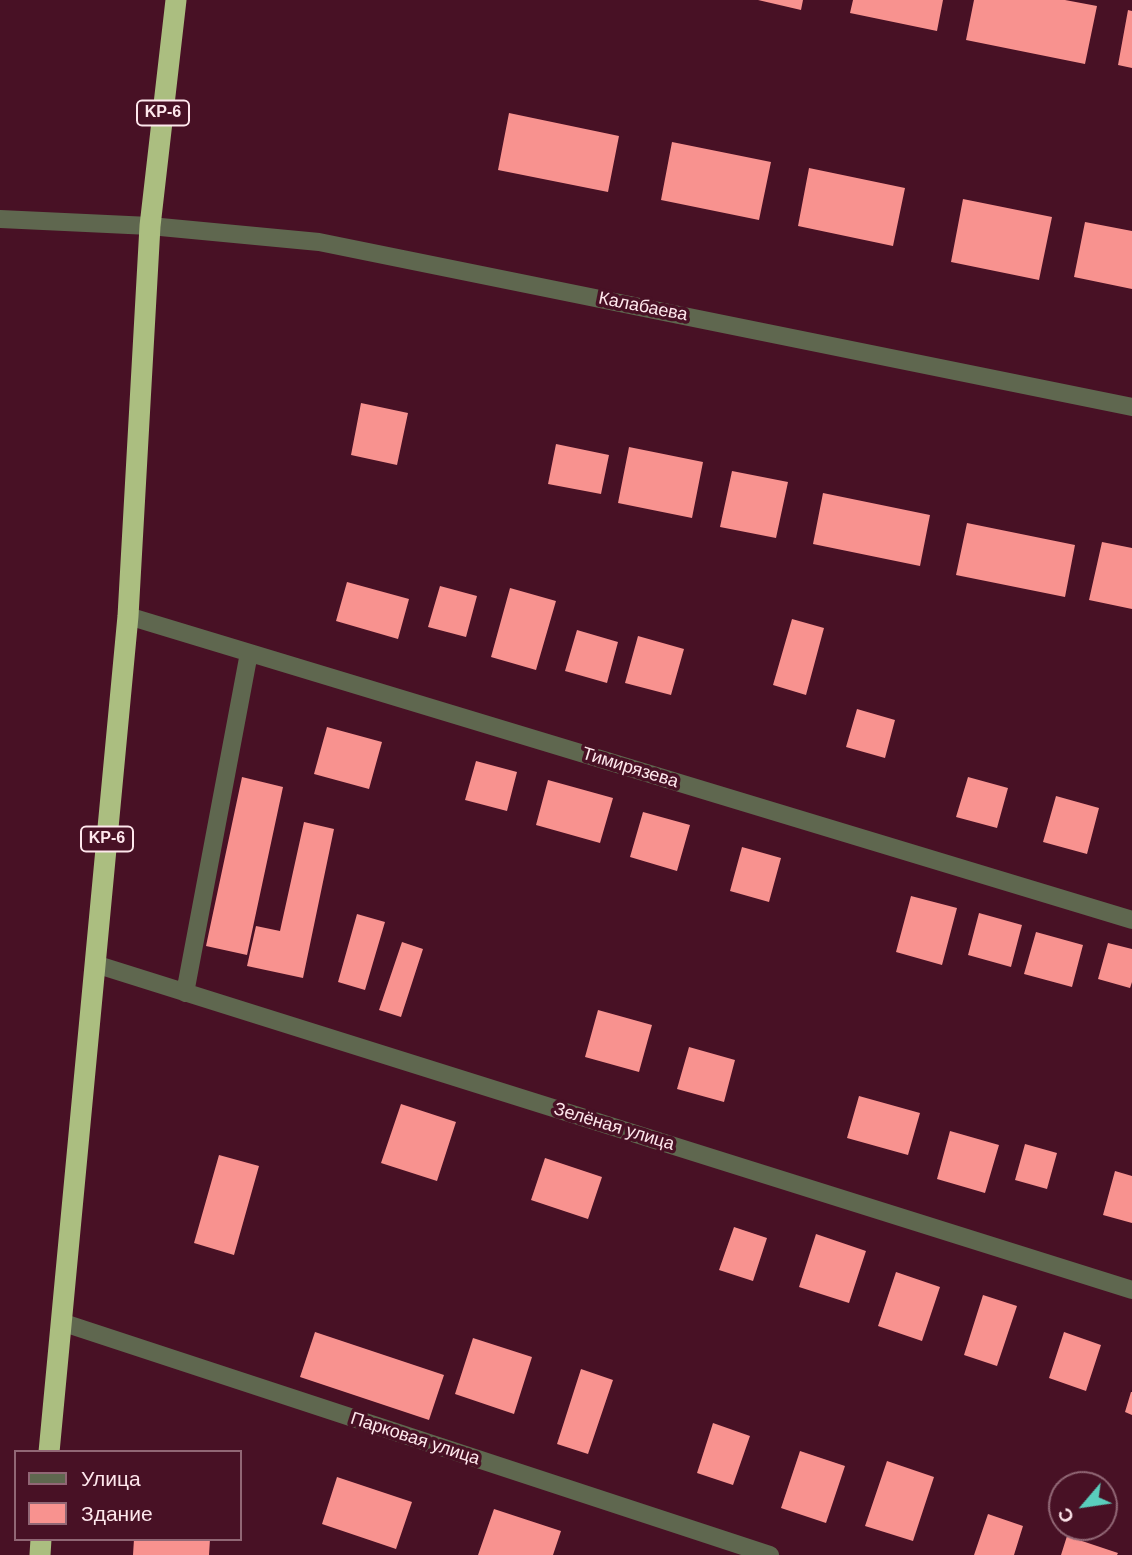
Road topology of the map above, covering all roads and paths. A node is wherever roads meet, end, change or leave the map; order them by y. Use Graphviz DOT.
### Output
graph roads {
  1 [pos="176,0"];
  2 [pos="0,219"];
  3 [pos="150,226"];
  4 [pos="1132,407"];
  5 [pos="128,616"];
  6 [pos="249,653"];
  7 [pos="1132,920"];
  8 [pos="95,964"];
  9 [pos="185,993"];
  10 [pos="1132,1290"];
  11 [pos="61,1322"];
  12 [pos="49,1450"];
  13 [pos="770,1555"];
  1 -- 3 [label="highway, KP-6"];
  2 -- 3 [label="street, Калабаева"];
  3 -- 4 [label="street, Калабаева"];
  3 -- 5 [label="highway, KP-6"];
  5 -- 6 [label="street, Тимирязева"];
  5 -- 8 [label="highway, KP-6"];
  6 -- 7 [label="street, Тимирязева"];
  6 -- 9 [label="street"];
  8 -- 9 [label="street, Зелёная улица"];
  8 -- 11 [label="highway, KP-6"];
  9 -- 10 [label="street, Зелёная улица"];
  11 -- 12 [label="highway, KP-6"];
  11 -- 13 [label="street, Парковая улица"];
}
